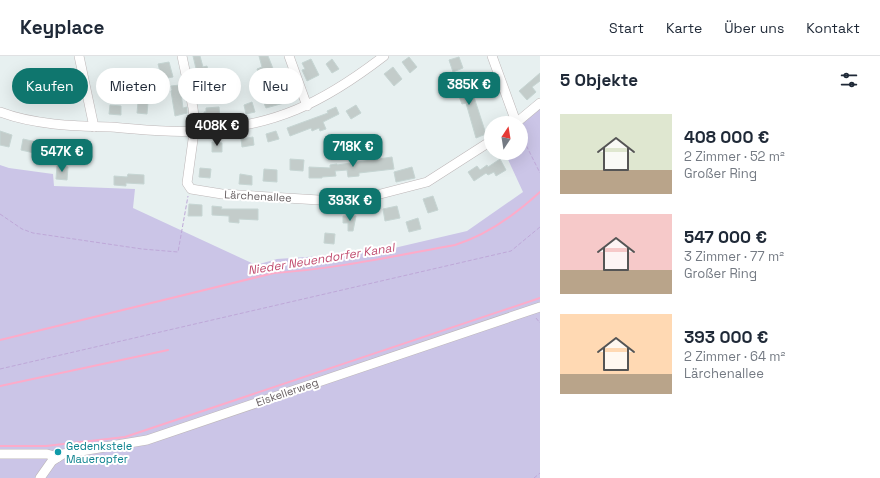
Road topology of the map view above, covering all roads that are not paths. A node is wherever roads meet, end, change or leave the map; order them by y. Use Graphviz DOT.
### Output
graph roads {
  1 [pos="78,56"];
  2 [pos="182,56"];
  3 [pos="289,56"];
  4 [pos="384,56"];
  5 [pos="492,56"];
  6 [pos="540,103"];
  7 [pos="307,106"];
  8 [pos="0,112"];
  9 [pos="513,116"];
  10 [pos="524,116"];
  11 [pos="94,127"];
  12 [pos="194,131"];
  13 [pos="484,146"];
  14 [pos="540,307"];
  15 [pos="0,454"];
  16 [pos="58,457"];
  17 [pos="40,478"];
  1 -- 11 [label="street"];
  2 -- 12 [label="street"];
  3 -- 7 [label="street"];
  4 -- 7 [label="street"];
  5 -- 9 [label="street"];
  6 -- 10 [label="street"];
  7 -- 12 [label="street"];
  8 -- 11 [label="street"];
  11 -- 12 [label="street"];
  12 -- 13 [label="street, Lärchenallee"];
  14 -- 16 [label="street, Eiskellerweg"];
  15 -- 16 [label="street"];
  16 -- 17 [label="street"];
}
